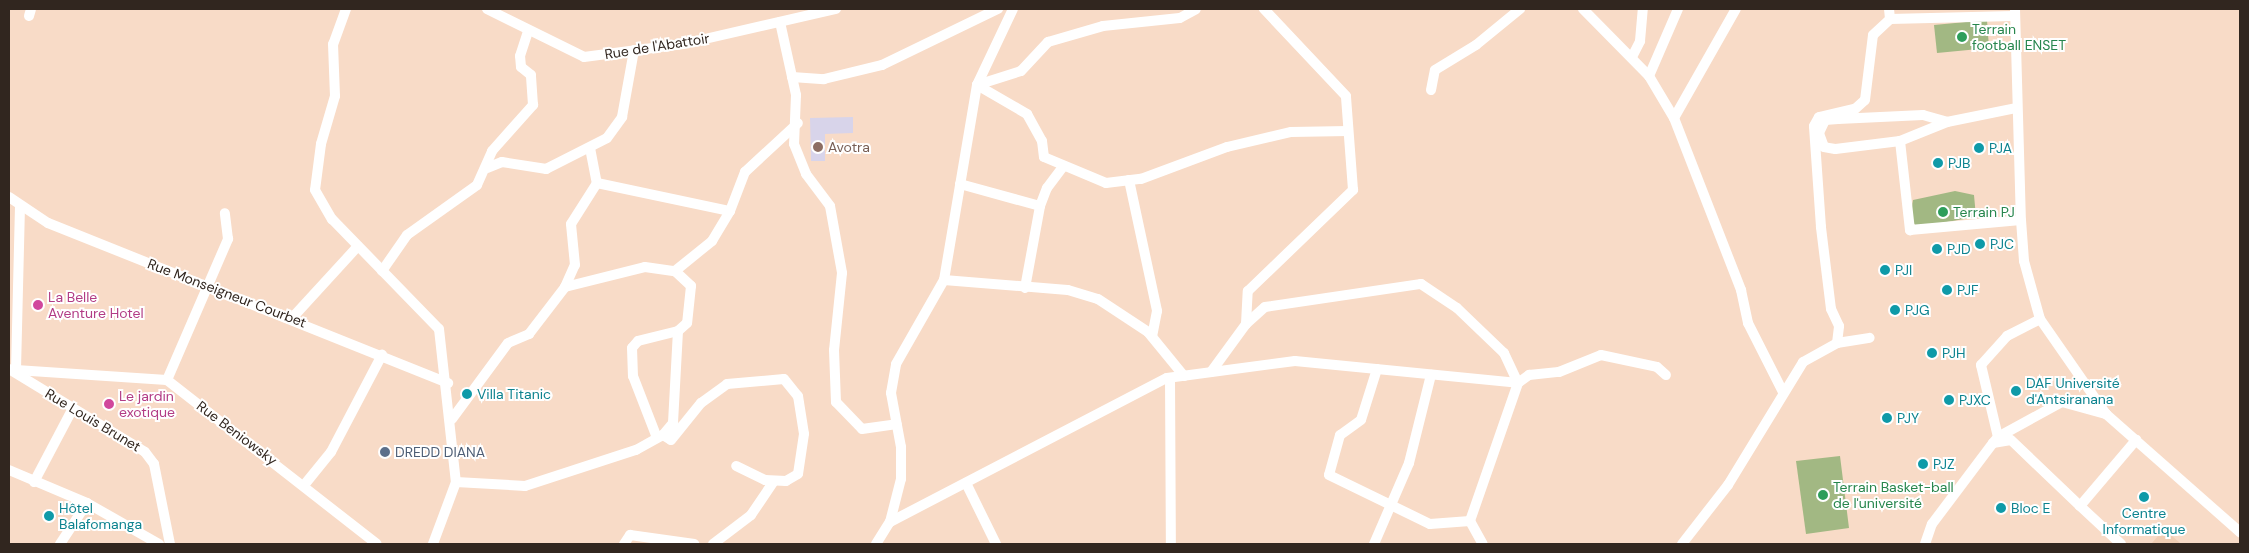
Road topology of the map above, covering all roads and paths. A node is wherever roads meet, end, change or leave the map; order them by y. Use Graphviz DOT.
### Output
graph roads {
  1 [pos="346,9"];
  2 [pos="487,9"];
  3 [pos="836,9"];
  4 [pos="998,9"];
  5 [pos="1013,9"];
  6 [pos="1196,9"];
  7 [pos="1264,9"];
  8 [pos="1520,9"];
  9 [pos="1583,9"];
  10 [pos="1643,9"];
  11 [pos="1678,9"];
  12 [pos="1736,9"];
  13 [pos="2014,12"];
  14 [pos="1890,14"];
  15 [pos="780,22"];
  16 [pos="528,32"];
  17 [pos="634,50"];
  18 [pos="1632,57"];
  19 [pos="1649,76"];
  20 [pos="792,77"];
  21 [pos="977,84"];
  22 [pos="1431,90"];
  23 [pos="2016,108"];
  24 [pos="1674,118"];
  25 [pos="798,122"];
  26 [pos="1947,122"];
  27 [pos="1348,132"];
  28 [pos="1900,141"];
  29 [pos="590,148"];
  30 [pos="487,168"];
  31 [pos="1062,168"];
  32 [pos="1129,180"];
  33 [pos="597,183"];
  34 [pos="960,184"];
  35 [pos="9,197"];
  36 [pos="20,206"];
  37 [pos="1040,206"];
  38 [pos="730,211"];
  39 [pos="225,213"];
  40 [pos="2020,220"];
  41 [pos="358,246"];
  42 [pos="13,264"];
  43 [pos="382,271"];
  44 [pos="675,271"];
  45 [pos="944,280"];
  46 [pos="206,287"];
  47 [pos="565,287"];
  48 [pos="1025,288"];
  49 [pos="293,317"];
  50 [pos="2040,319"];
  51 [pos="1246,324"];
  52 [pos="678,331"];
  53 [pos="1152,337"];
  54 [pos="1870,338"];
  55 [pos="1837,343"];
  56 [pos="382,355"];
  57 [pos="1376,369"];
  58 [pos="12,370"];
  59 [pos="1211,372"];
  60 [pos="1431,375"];
  61 [pos="1184,376"];
  62 [pos="1666,376"];
  63 [pos="1170,378"];
  64 [pos="167,380"];
  65 [pos="448,383"];
  66 [pos="1518,383"];
  67 [pos="1783,392"];
  68 [pos="72,410"];
  69 [pos="2106,414"];
  70 [pos="452,418"];
  71 [pos="896,424"];
  72 [pos="660,436"];
  73 [pos="1996,440"];
  74 [pos="2136,440"];
  75 [pos="736,466"];
  76 [pos="9,470"];
  77 [pos="774,481"];
  78 [pos="34,482"];
  79 [pos="456,482"];
  80 [pos="966,483"];
  81 [pos="305,484"];
  82 [pos="87,503"];
  83 [pos="2080,506"];
  84 [pos="1394,507"];
  85 [pos="1470,521"];
  86 [pos="890,522"];
  87 [pos="2240,532"];
  88 [pos="60,544"];
  89 [pos="159,544"];
  90 [pos="170,544"];
  91 [pos="377,544"];
  92 [pos="432,544"];
  93 [pos="624,544"];
  94 [pos="694,544"];
  95 [pos="712,544"];
  96 [pos="876,544"];
  97 [pos="996,544"];
  98 [pos="1171,544"];
  99 [pos="1374,544"];
  100 [pos="1483,544"];
  101 [pos="1682,544"];
  102 [pos="1925,544"];
  103 [pos="2121,544"];
  1 -- 41 [label="street"];
  2 -- 16 [label="street, Rue de l'Abattoir"];
  3 -- 15 [label="street, Rue de l'Abattoir"];
  4 -- 20 [label="street"];
  5 -- 21 [label="street"];
  6 -- 21 [label="street"];
  7 -- 27 [label="street"];
  8 -- 22 [label="street"];
  9 -- 18 [label="street"];
  10 -- 18 [label="street"];
  11 -- 19 [label="street"];
  12 -- 24 [label="street"];
  13 -- 14 [label="street"];
  13 -- 23 [label="street"];
  14 -- 55 [label="street"];
  15 -- 17 [label="street, Rue de l'Abattoir"];
  15 -- 20 [label="street"];
  16 -- 17 [label="street, Rue de l'Abattoir"];
  16 -- 30 [label="street"];
  17 -- 29 [label="street"];
  18 -- 19 [label="street"];
  19 -- 24 [label="street"];
  20 -- 25 [label="street"];
  21 -- 31 [label="street"];
  21 -- 34 [label="street"];
  23 -- 26 [label="street"];
  23 -- 40 [label="street"];
  24 -- 67 [label="street"];
  25 -- 38 [label="street"];
  25 -- 71 [label="street"];
  26 -- 28 [label="street"];
  26 -- 28 [label="street"];
  27 -- 32 [label="street"];
  27 -- 51 [label="street"];
  28 -- 40 [label="street"];
  29 -- 30 [label="street"];
  29 -- 33 [label="street"];
  30 -- 43 [label="street"];
  31 -- 32 [label="street"];
  31 -- 37 [label="street"];
  32 -- 53 [label="street"];
  33 -- 38 [label="street"];
  33 -- 47 [label="street"];
  34 -- 37 [label="street"];
  34 -- 45 [label="street"];
  35 -- 36 [label="street, Rue Monseigneur Courbet"];
  36 -- 42 [label="street"];
  36 -- 46 [label="street, Rue Monseigneur Courbet"];
  37 -- 48 [label="street"];
  38 -- 44 [label="street"];
  39 -- 46 [label="street"];
  40 -- 50 [label="street"];
  41 -- 43 [label="street"];
  41 -- 49 [label="street"];
  42 -- 58 [label="street"];
  43 -- 65 [label="street"];
  44 -- 47 [label="street"];
  44 -- 52 [label="street"];
  45 -- 48 [label="street"];
  45 -- 71 [label="street"];
  46 -- 49 [label="street, Rue Monseigneur Courbet"];
  46 -- 64 [label="street"];
  47 -- 70 [label="street"];
  48 -- 53 [label="street"];
  49 -- 56 [label="street, Rue Monseigneur Courbet"];
  50 -- 69 [label="street"];
  50 -- 73 [label="street"];
  51 -- 59 [label="street"];
  51 -- 66 [label="street"];
  52 -- 72 [label="street"];
  52 -- 72 [label="street"];
  53 -- 61 [label="street"];
  54 -- 55 [label="street"];
  55 -- 67 [label="street"];
  56 -- 65 [label="street, Rue Monseigneur Courbet"];
  56 -- 81 [label="street"];
  57 -- 59 [label="street"];
  57 -- 60 [label="street"];
  57 -- 84 [label="street"];
  58 -- 64 [label="street"];
  58 -- 68 [label="street, Rue Louis Brunet"];
  59 -- 61 [label="street"];
  60 -- 66 [label="street"];
  60 -- 84 [label="street"];
  61 -- 63 [label="street"];
  62 -- 66 [label="street"];
  63 -- 80 [label="street"];
  63 -- 98 [label="street"];
  64 -- 81 [label="street, Rue Beniowsky"];
  65 -- 70 [label="street"];
  66 -- 85 [label="street"];
  67 -- 101 [label="street"];
  68 -- 78 [label="street"];
  68 -- 90 [label="street, Rue Louis Brunet"];
  69 -- 73 [label="street"];
  69 -- 74 [label="street"];
  70 -- 79 [label="street"];
  71 -- 86 [label="street"];
  72 -- 77 [label="street"];
  72 -- 79 [label="street"];
  73 -- 83 [label="street"];
  73 -- 102 [label="street"];
  74 -- 83 [label="street"];
  74 -- 87 [label="street"];
  75 -- 77 [label="street"];
  76 -- 78 [label="street"];
  77 -- 95 [label="street"];
  78 -- 82 [label="street"];
  79 -- 92 [label="street"];
  80 -- 86 [label="street"];
  80 -- 97 [label="street"];
  81 -- 91 [label="street, Rue Beniowsky"];
  82 -- 88 [label="street"];
  82 -- 89 [label="street"];
  83 -- 103 [label="street"];
  84 -- 85 [label="street"];
  84 -- 99 [label="street"];
  85 -- 100 [label="street"];
  86 -- 96 [label="street"];
  93 -- 94 [label="street"];
}
